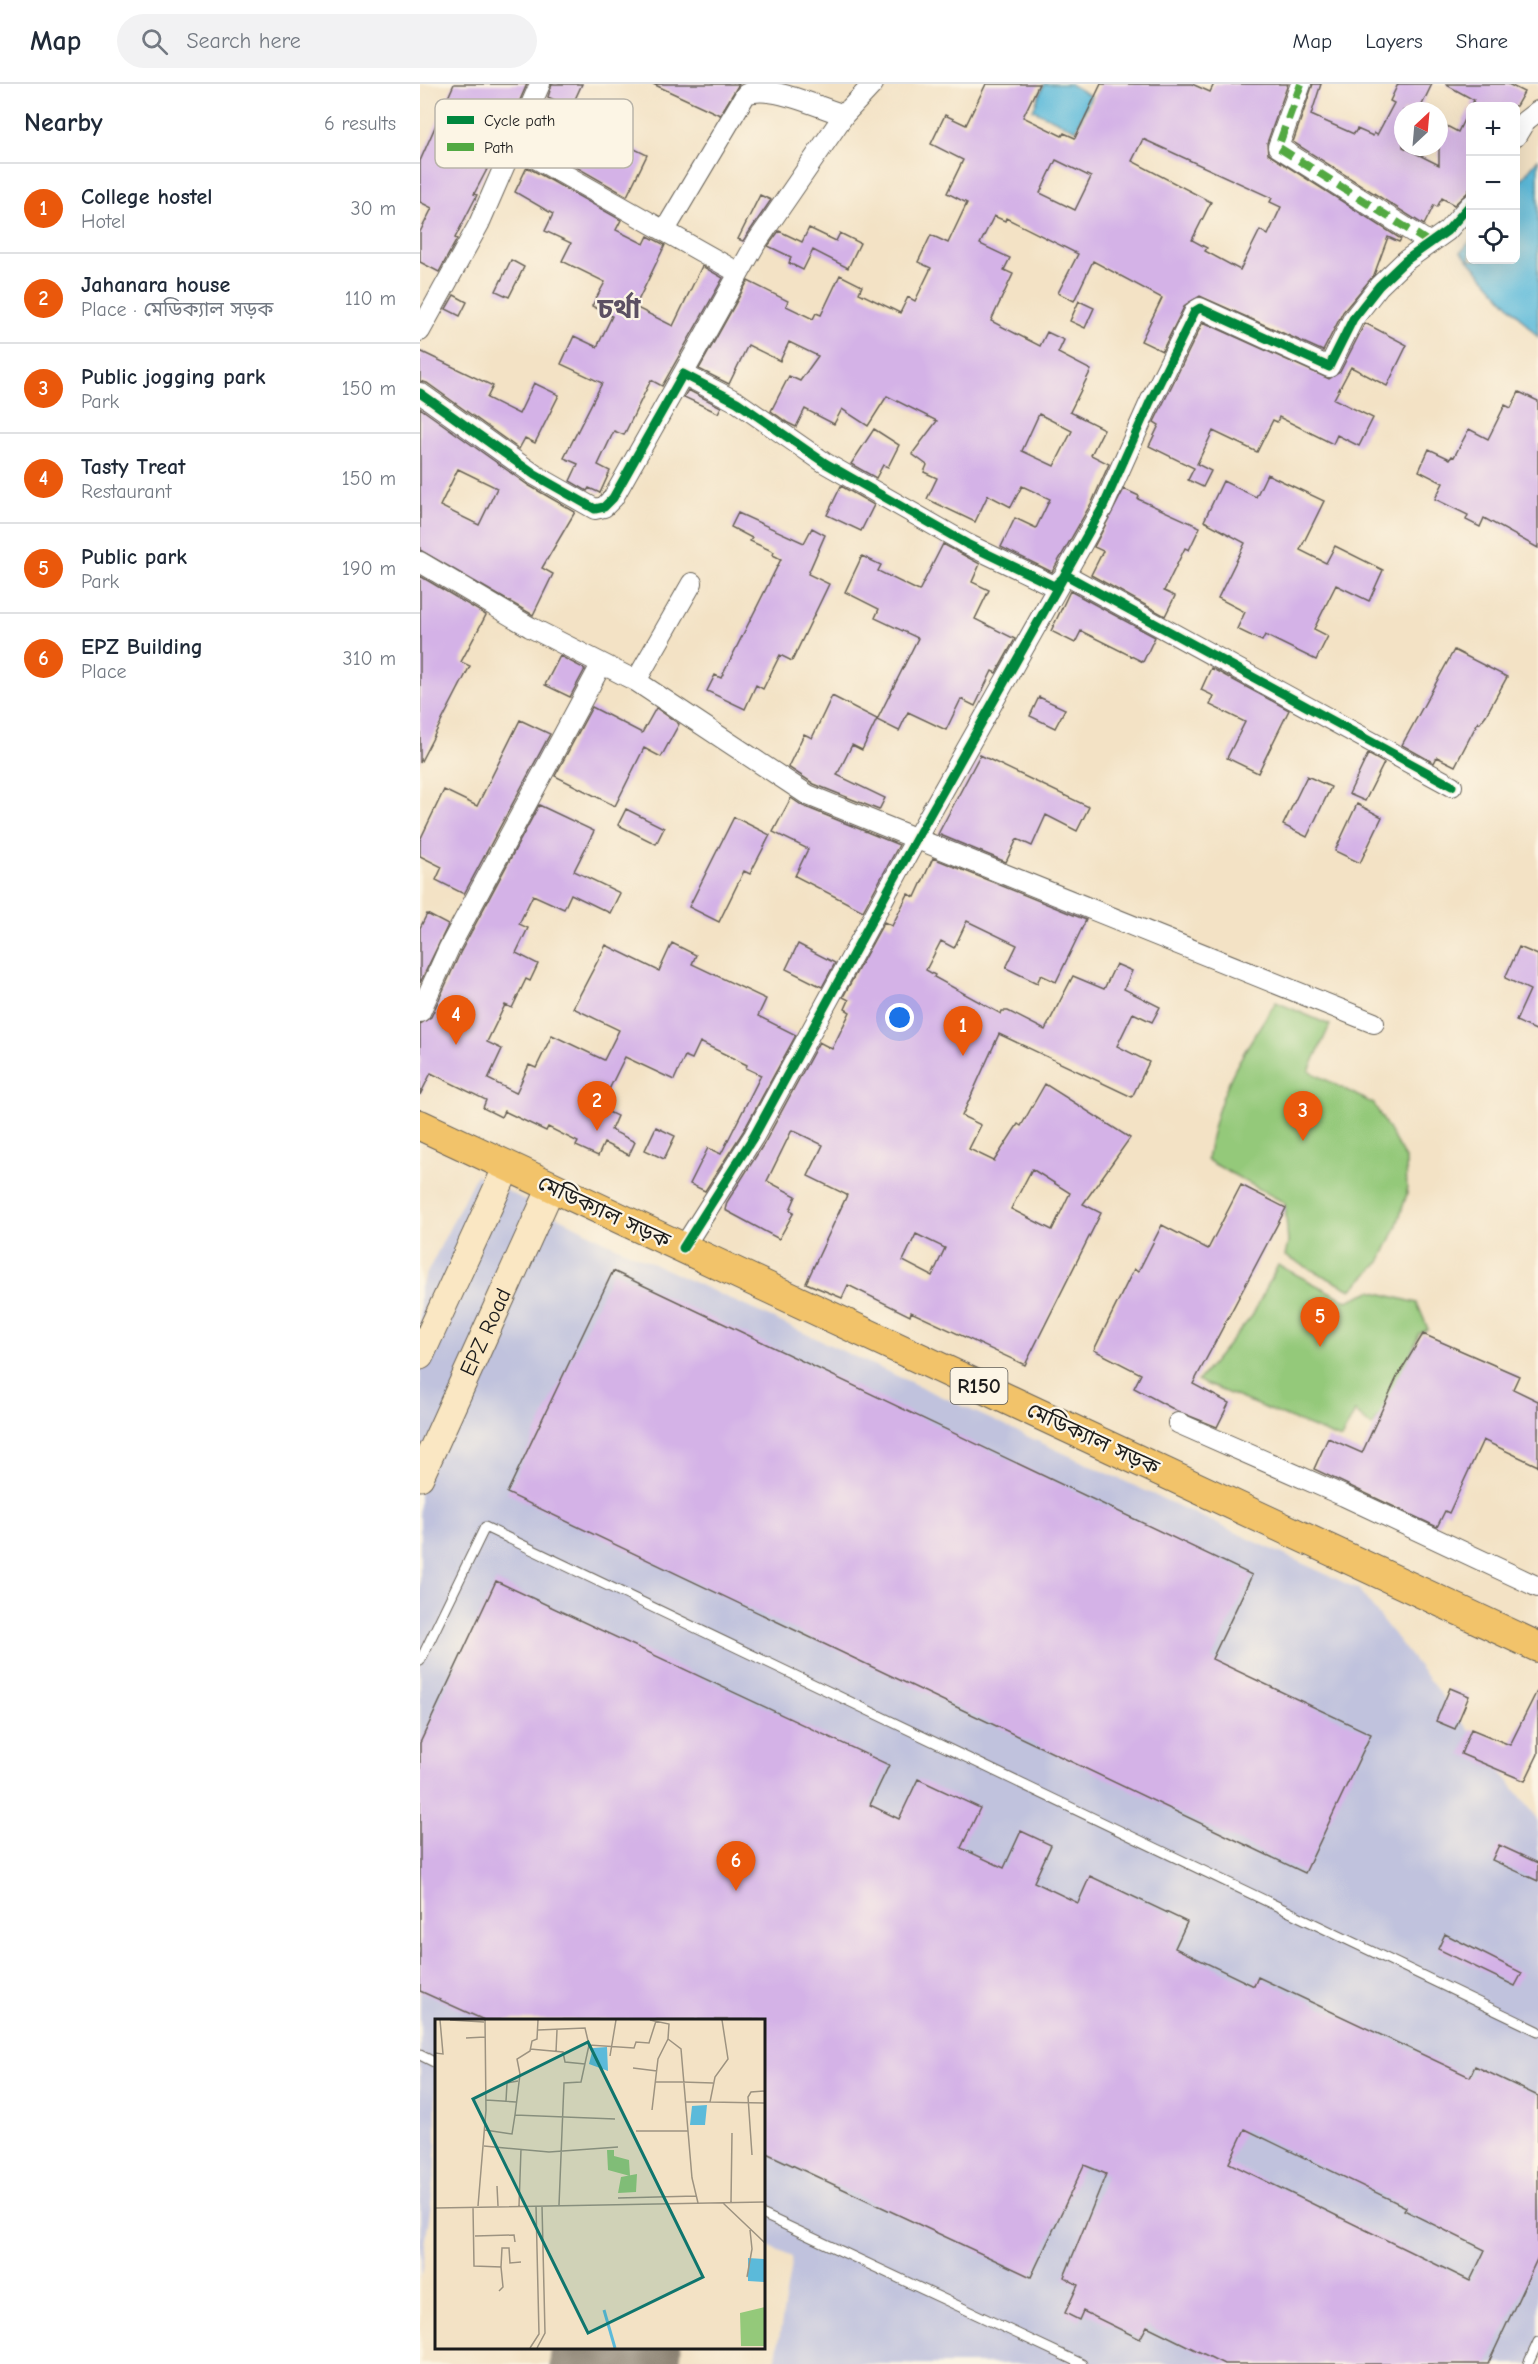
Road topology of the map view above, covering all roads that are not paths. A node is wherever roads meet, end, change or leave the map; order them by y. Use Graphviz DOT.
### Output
graph roads {
  1 [pos="540,84"];
  2 [pos="873,84"];
  3 [pos="1301,84"];
  4 [pos="534,99"];
  5 [pos="1537,106"];
  6 [pos="844,115"];
  7 [pos="1520,129"];
  8 [pos="504,168"];
  9 [pos="554,168"];
  10 [pos="1466,210"];
  11 [pos="666,230"];
  12 [pos="1430,243"];
  13 [pos="739,273"];
  14 [pos="420,331"];
  15 [pos="683,374"];
  16 [pos="420,393"];
  17 [pos="420,562"];
  18 [pos="1066,575"];
  19 [pos="692,583"];
  20 [pos="601,665"];
  21 [pos="636,681"];
  22 [pos="1452,786"];
  23 [pos="916,839"];
  24 [pos="420,1012"];
  25 [pos="1374,1023"];
  26 [pos="420,1125"];
  27 [pos="507,1167"];
  28 [pos="551,1188"];
  29 [pos="683,1248"];
  30 [pos="420,1356"];
  31 [pos="1178,1424"];
  32 [pos="420,1477"];
  33 [pos="1538,1587"];
  34 [pos="1538,1647"];
  35 [pos="420,1661"];
  36 [pos="1538,2031"];
  37 [pos="420,2055"];
  38 [pos="435,2062"];
  39 [pos="765,2216"];
  40 [pos="1538,2342"];
  41 [pos="1082,2364"];
  42 [pos="1528,2364"];
  1 -- 4 [label="street"];
  2 -- 6 [label="street"];
  3 -- 12 [label="street"];
  5 -- 7 [label="street"];
  6 -- 11 [label="street"];
  6 -- 13 [label="street"];
  8 -- 14 [label="street"];
  9 -- 11 [label="street"];
  10 -- 12 [label="street"];
  11 -- 13 [label="street"];
  12 -- 18 [label="street"];
  13 -- 15 [label="street"];
  15 -- 16 [label="street"];
  15 -- 18 [label="street"];
  17 -- 20 [label="street"];
  18 -- 22 [label="street"];
  18 -- 23 [label="street"];
  19 -- 21 [label="street"];
  20 -- 21 [label="street"];
  20 -- 24 [label="street"];
  21 -- 23 [label="street"];
  23 -- 25 [label="street"];
  23 -- 29 [label="street"];
  26 -- 27 [label="main road, মেডিক্যাল সড়ক / R150"];
  27 -- 28 [label="main road, মেডিক্যাল সড়ক / R150"];
  27 -- 30 [label="main road"];
  28 -- 29 [label="main road, মেডিক্যাল সড়ক / R150"];
  28 -- 32 [label="main road, EPZ Road"];
  29 -- 34 [label="main road, মেডিক্যাল সড়ক / R150"];
  31 -- 33 [label="street"];
  35 -- 36 [label="lane"];
  37 -- 38 [label="lane"];
  39 -- 41 [label="lane"];
  40 -- 42 [label="lane"];
}
